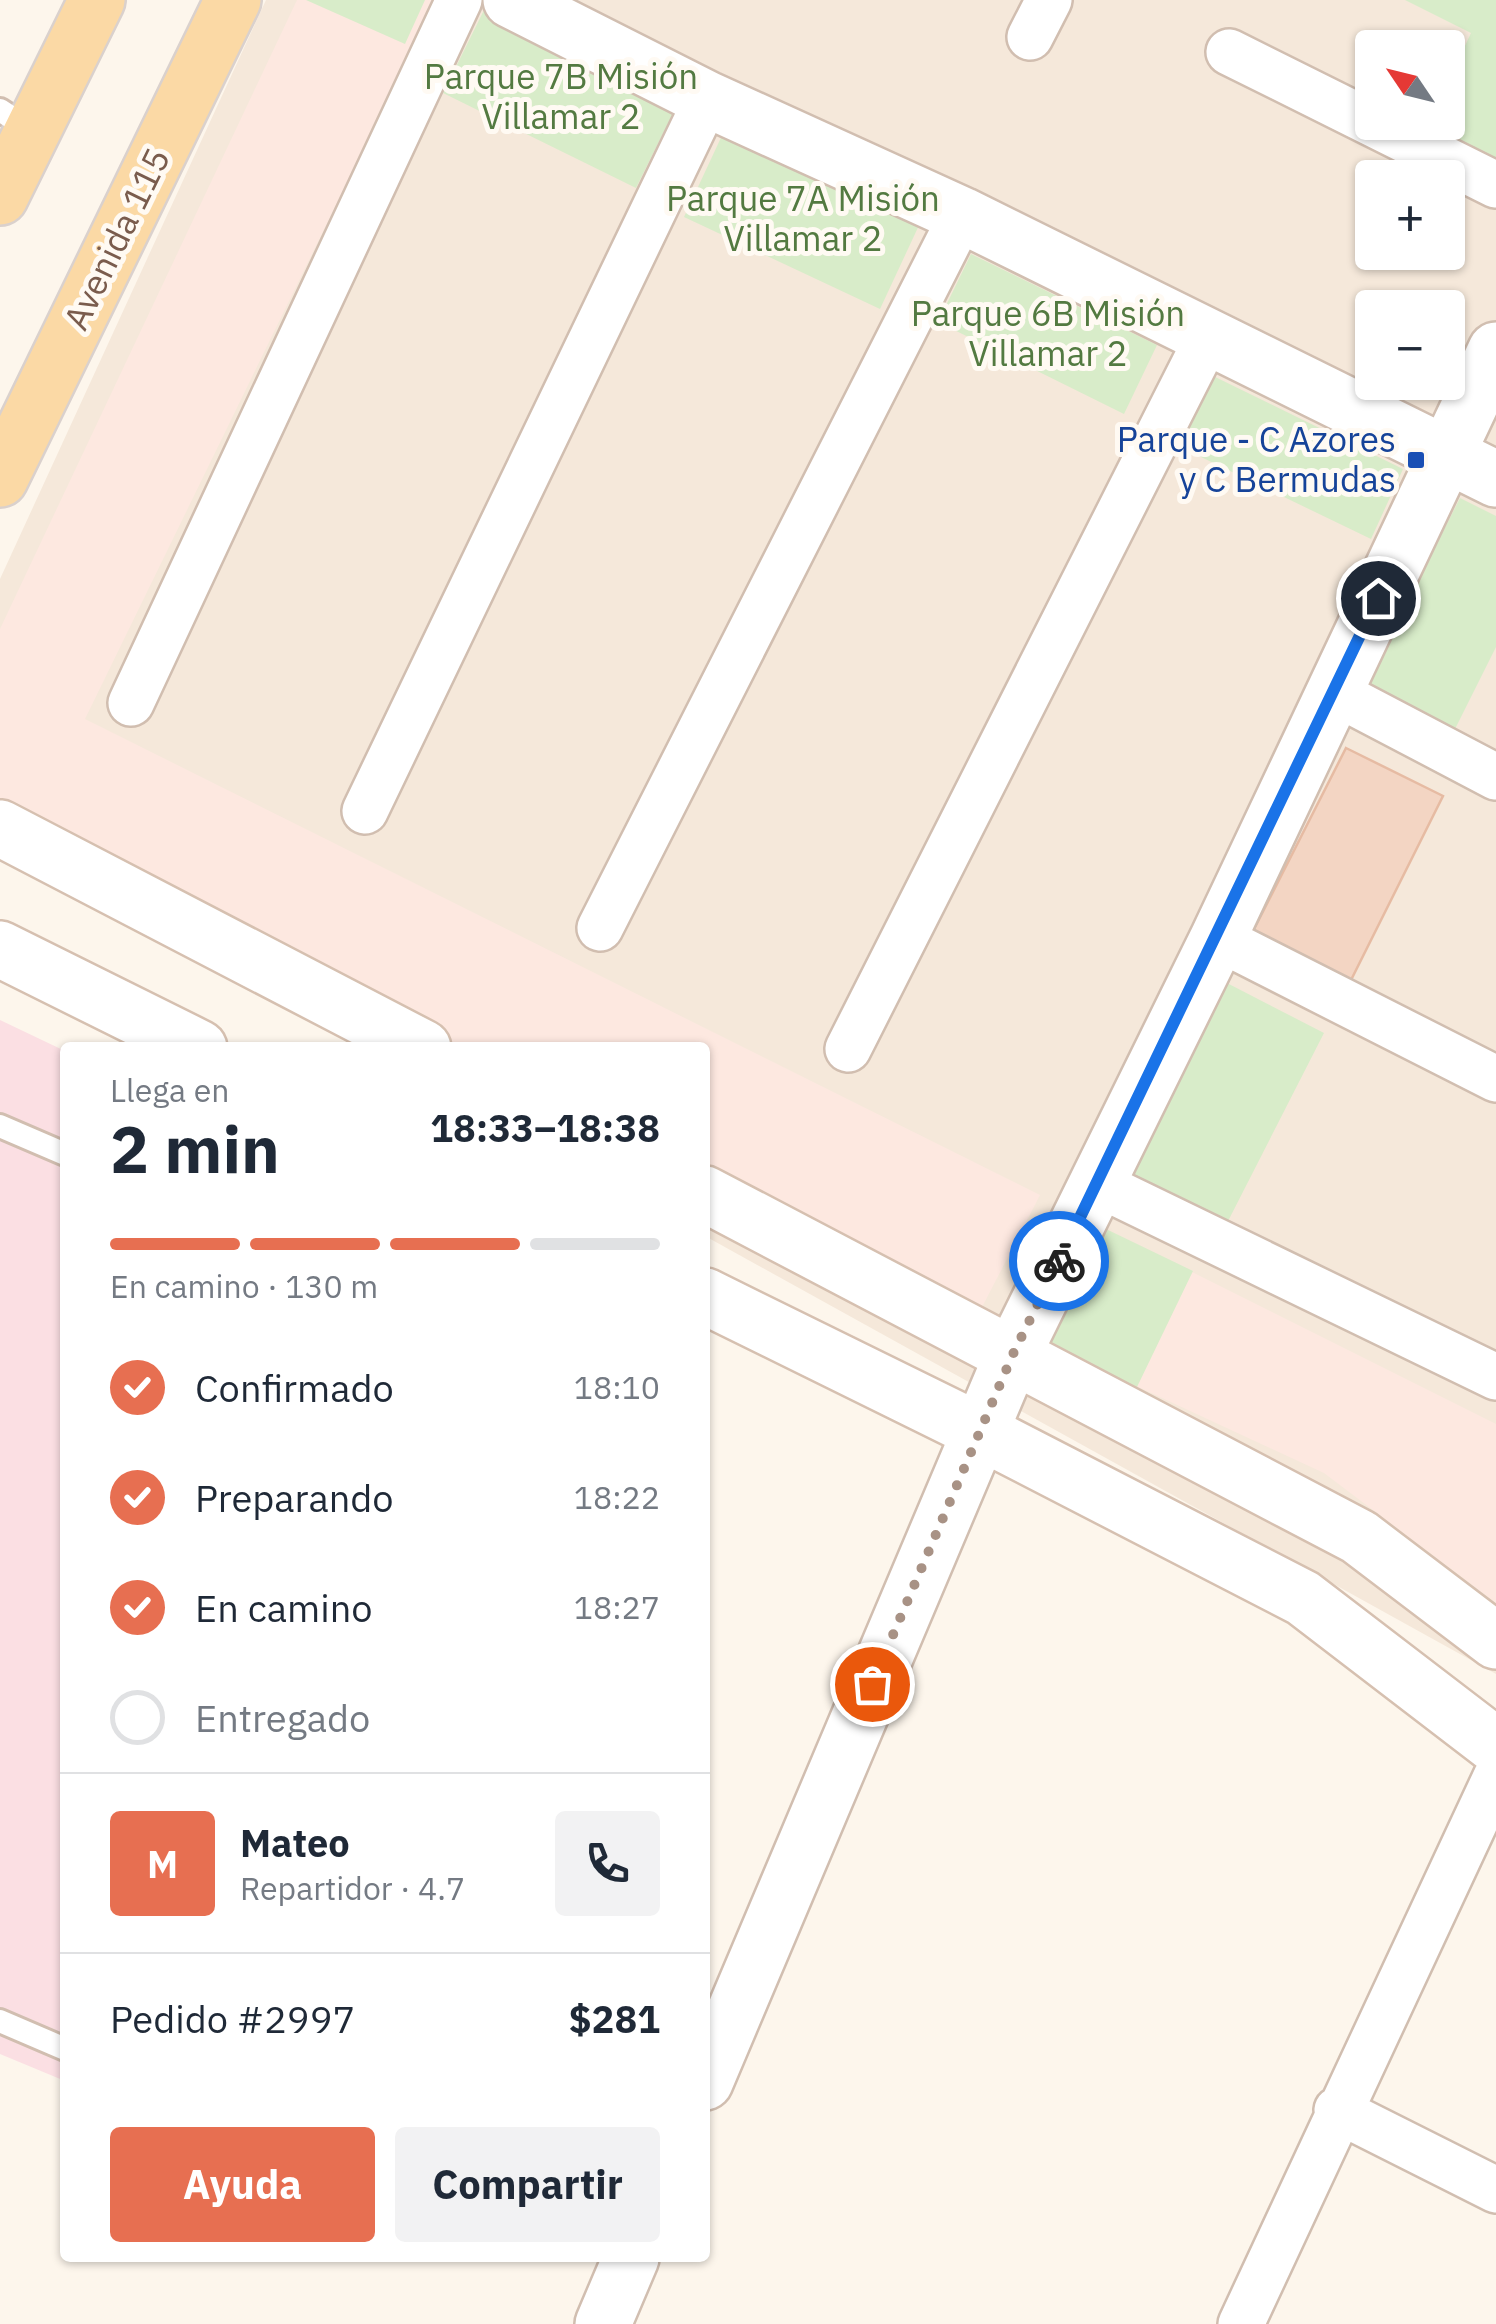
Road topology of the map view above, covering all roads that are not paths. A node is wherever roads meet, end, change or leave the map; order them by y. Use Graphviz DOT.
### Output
graph roads {
  1 [pos="97,0"];
  2 [pos="233,0"];
  3 [pos="459,0"];
  4 [pos="511,0"];
  5 [pos="1229,52"];
  6 [pos="707,99"];
  7 [pos="16,120"];
  8 [pos="1496,185"];
  9 [pos="0,197"];
  10 [pos="962,215"];
  11 [pos="1208,337"];
  12 [pos="1496,350"];
  13 [pos="1446,455"];
  14 [pos="0,479"];
  15 [pos="1496,479"];
  16 [pos="1334,692"];
  17 [pos="132,703"];
  18 [pos="1496,778"];
  19 [pos="365,811"];
  20 [pos="0,828"];
  21 [pos="600,928"];
  22 [pos="1218,938"];
  23 [pos="0,949"];
  24 [pos="180,1042"];
  25 [pos="410,1042"];
  26 [pos="848,1050"];
  27 [pos="1496,1079"];
  28 [pos="0,1126"];
  29 [pos="60,1152"];
  30 [pos="1098,1184"];
  31 [pos="710,1197"];
  32 [pos="710,1298"];
  33 [pos="1013,1354"];
  34 [pos="1496,1377"];
  35 [pos="979,1431"];
  36 [pos="1496,1641"];
  37 [pos="1496,1746"];
  38 [pos="1496,1777"];
  39 [pos="0,2021"];
  40 [pos="60,2047"];
  41 [pos="710,2070"];
  42 [pos="1337,2110"];
  43 [pos="1496,2190"];
  44 [pos="629,2262"];
  45 [pos="603,2324"];
  46 [pos="1241,2324"];
  1 -- 7 [label="main road"];
  2 -- 14 [label="main road, Avenida 115"];
  3 -- 17 [label="street"];
  4 -- 6 [label="street"];
  5 -- 8 [label="street"];
  6 -- 10 [label="street"];
  6 -- 19 [label="street"];
  7 -- 9 [label="main road"];
  10 -- 11 [label="street"];
  10 -- 21 [label="street"];
  11 -- 13 [label="street"];
  11 -- 26 [label="street"];
  12 -- 13 [label="street"];
  13 -- 15 [label="street"];
  13 -- 16 [label="street"];
  16 -- 18 [label="street"];
  16 -- 22 [label="street"];
  20 -- 25 [label="street"];
  22 -- 27 [label="street"];
  22 -- 30 [label="street"];
  23 -- 24 [label="street"];
  28 -- 29 [label="lane"];
  30 -- 33 [label="street"];
  30 -- 34 [label="street"];
  31 -- 33 [label="street"];
  32 -- 35 [label="street"];
  33 -- 35 [label="street"];
  33 -- 36 [label="street"];
  35 -- 37 [label="street"];
  35 -- 41 [label="street"];
  38 -- 42 [label="street"];
  39 -- 40 [label="lane"];
  42 -- 43 [label="street"];
  42 -- 46 [label="street"];
  44 -- 45 [label="street"];
}
